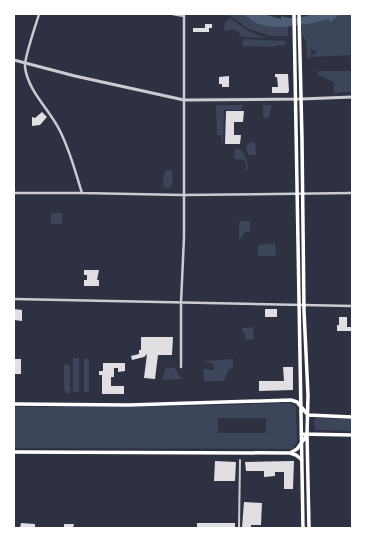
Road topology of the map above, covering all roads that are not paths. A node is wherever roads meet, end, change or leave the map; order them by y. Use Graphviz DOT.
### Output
graph roads {
  1 [pos="39,14"];
  2 [pos="173,14"];
  3 [pos="294,14"];
  4 [pos="299,14"];
  5 [pos="184,15"];
  6 [pos="297,33"];
  7 [pos="14,60"];
  8 [pos="25,62"];
  9 [pos="352,97"];
  10 [pos="299,99"];
  11 [pos="184,100"];
  12 [pos="14,192"];
  13 [pos="82,193"];
  14 [pos="298,193"];
  15 [pos="303,193"];
  16 [pos="352,193"];
  17 [pos="183,195"];
  18 [pos="14,300"];
  19 [pos="181,303"];
  20 [pos="299,305"];
  21 [pos="304,305"];
  22 [pos="352,306"];
  23 [pos="181,367"];
  24 [pos="301,392"];
  25 [pos="291,400"];
  26 [pos="14,404"];
  27 [pos="300,406"];
  28 [pos="308,415"];
  29 [pos="352,417"];
  30 [pos="302,423"];
  31 [pos="301,434"];
  32 [pos="307,434"];
  33 [pos="352,435"];
  34 [pos="301,444"];
  35 [pos="14,452"];
  36 [pos="290,453"];
  37 [pos="240,460"];
  38 [pos="302,460"];
  39 [pos="238,528"];
  40 [pos="304,528"];
  41 [pos="309,528"];
  1 -- 8 [label="street"];
  2 -- 5 [label="street"];
  3 -- 6 [label="main road"];
  4 -- 6 [label="main road"];
  5 -- 11 [label="street"];
  6 -- 10 [label="main road"];
  7 -- 8 [label="street"];
  8 -- 11 [label="street"];
  8 -- 13 [label="street"];
  9 -- 10 [label="street"];
  10 -- 11 [label="street"];
  10 -- 14 [label="main road"];
  10 -- 15 [label="main road"];
  11 -- 17 [label="street"];
  12 -- 13 [label="street"];
  13 -- 17 [label="street"];
  14 -- 15 [label="street"];
  14 -- 17 [label="street"];
  14 -- 20 [label="main road"];
  15 -- 16 [label="street"];
  15 -- 21 [label="main road"];
  17 -- 19 [label="street"];
  18 -- 19 [label="street"];
  19 -- 20 [label="street"];
  19 -- 23 [label="street"];
  20 -- 21 [label="street"];
  20 -- 24 [label="main road"];
  21 -- 22 [label="street"];
  21 -- 28 [label="main road"];
  24 -- 25 [label="main road"];
  24 -- 27 [label="main road"];
  25 -- 26 [label="main road"];
  25 -- 27 [label="main road"];
  27 -- 28 [label="main road"];
  27 -- 30 [label="main road"];
  28 -- 29 [label="main road"];
  28 -- 30 [label="main road"];
  28 -- 32 [label="main road"];
  30 -- 31 [label="main road"];
  31 -- 32 [label="main road"];
  31 -- 34 [label="main road"];
  32 -- 33 [label="main road"];
  32 -- 34 [label="main road"];
  32 -- 41 [label="main road"];
  34 -- 36 [label="main road"];
  34 -- 38 [label="main road"];
  35 -- 36 [label="main road"];
  36 -- 38 [label="main road"];
  37 -- 39 [label="street"];
  38 -- 40 [label="main road"];
}
